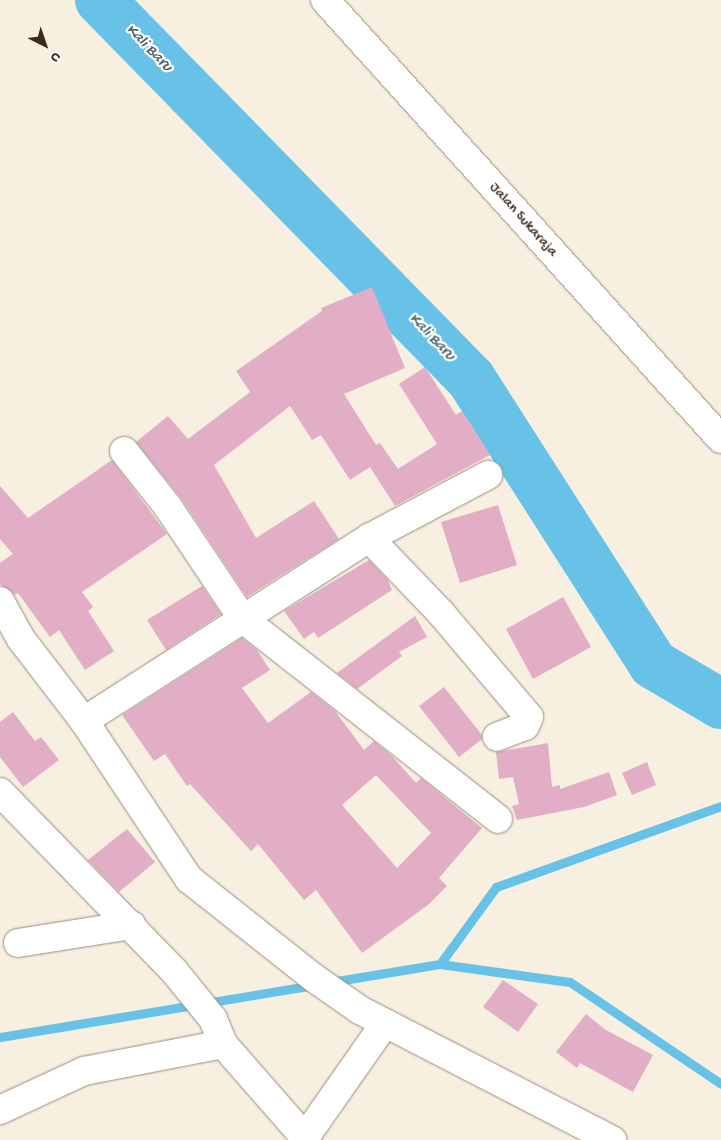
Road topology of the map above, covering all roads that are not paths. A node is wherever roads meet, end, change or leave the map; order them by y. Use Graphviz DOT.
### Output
graph roads {
  1 [pos="325,0"];
  2 [pos="721,440"];
  3 [pos="124,451"];
  4 [pos="488,475"];
  5 [pos="369,538"];
  6 [pos="0,601"];
  7 [pos="243,618"];
  8 [pos="84,721"];
  9 [pos="497,737"];
  10 [pos="0,792"];
  11 [pos="498,819"];
  12 [pos="132,925"];
  13 [pos="18,943"];
  14 [pos="385,1023"];
  15 [pos="218,1031"];
  16 [pos="0,1110"];
  17 [pos="306,1138"];
  18 [pos="612,1140"];
  1 -- 2 [label="street, Jalan Sukaraja"];
  3 -- 7 [label="street"];
  4 -- 5 [label="street"];
  5 -- 7 [label="street"];
  5 -- 9 [label="street"];
  6 -- 8 [label="street"];
  7 -- 8 [label="street"];
  7 -- 11 [label="street"];
  8 -- 14 [label="street"];
  10 -- 12 [label="street"];
  12 -- 13 [label="street"];
  12 -- 15 [label="street"];
  14 -- 17 [label="street"];
  14 -- 18 [label="street"];
  15 -- 16 [label="street"];
  15 -- 17 [label="street"];
}
